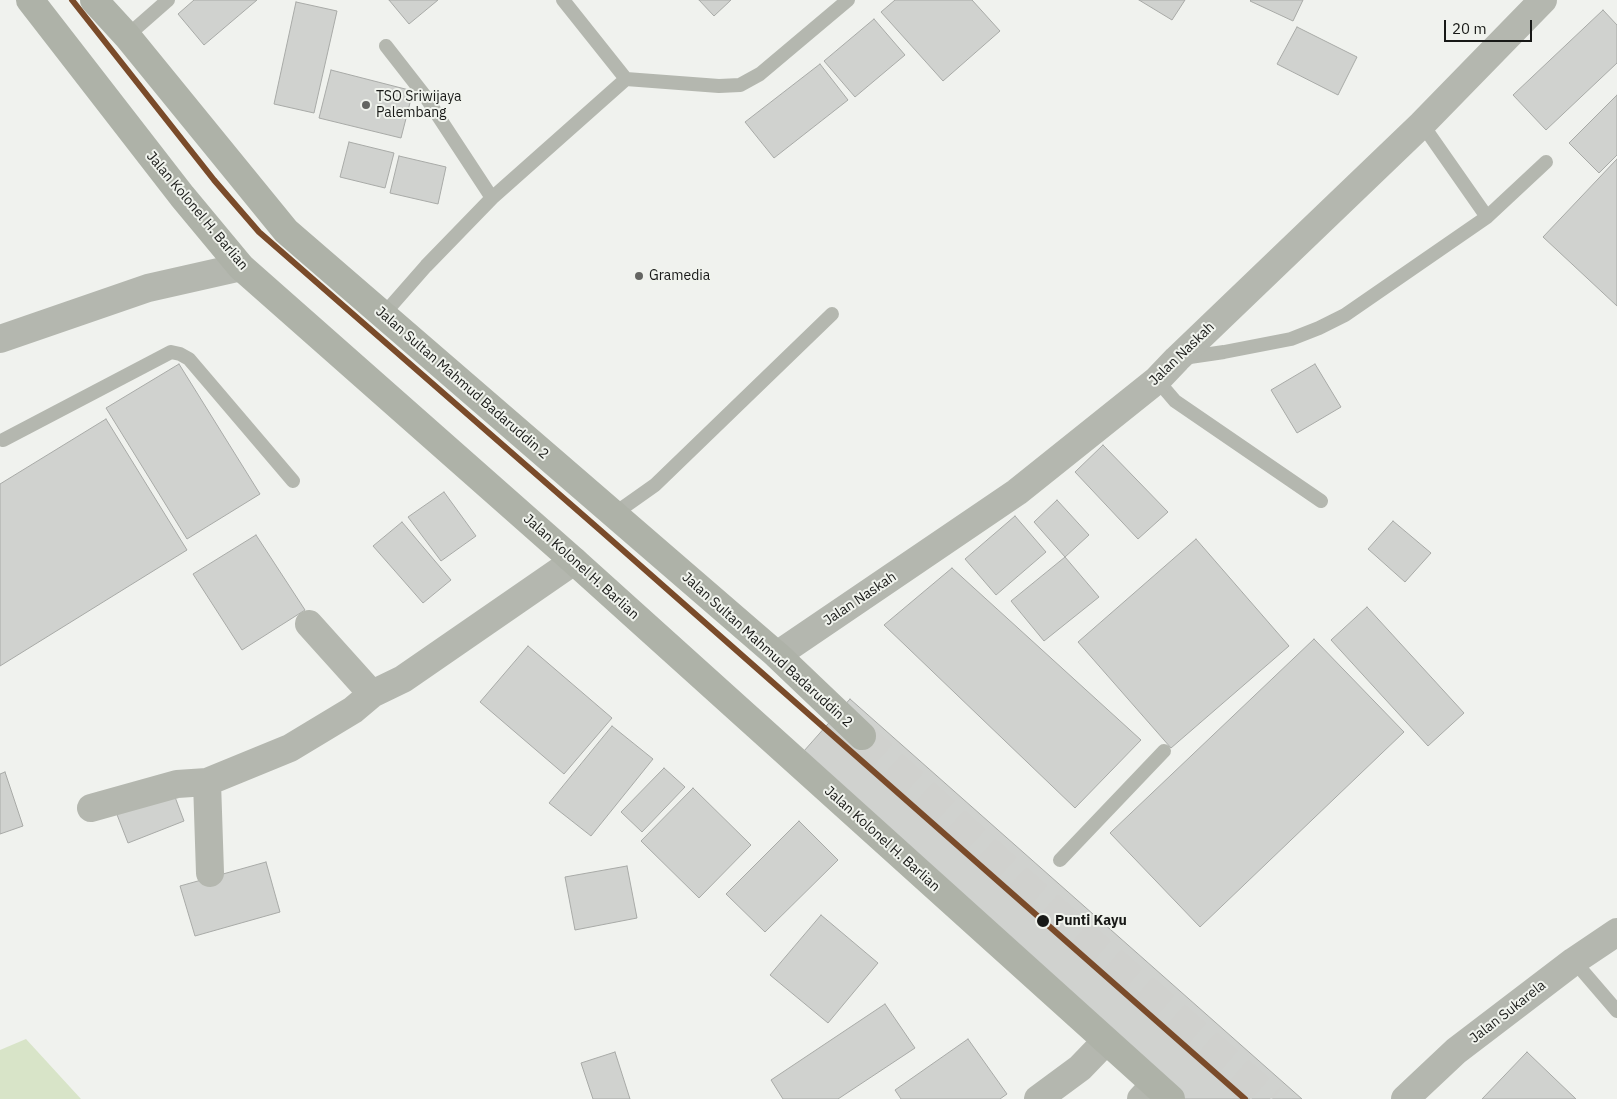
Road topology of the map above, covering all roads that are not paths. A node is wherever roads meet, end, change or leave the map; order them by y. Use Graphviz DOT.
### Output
graph roads {
  1 [pos="30,0"];
  2 [pos="94,0"];
  3 [pos="168,0"];
  4 [pos="563,0"];
  5 [pos="848,0"];
  6 [pos="1542,0"];
  7 [pos="127,36"];
  8 [pos="386,46"];
  9 [pos="626,79"];
  10 [pos="1422,124"];
  11 [pos="1546,162"];
  12 [pos="492,198"];
  13 [pos="1487,217"];
  14 [pos="241,267"];
  15 [pos="832,314"];
  16 [pos="383,315"];
  17 [pos="0,339"];
  18 [pos="1177,358"];
  19 [pos="1157,380"];
  20 [pos="1,439"];
  21 [pos="293,481"];
  22 [pos="1321,501"];
  23 [pos="614,514"];
  24 [pos="574,561"];
  25 [pos="309,624"];
  26 [pos="777,656"];
  27 [pos="372,694"];
  28 [pos="862,736"];
  29 [pos="1164,751"];
  30 [pos="207,782"];
  31 [pos="92,808"];
  32 [pos="1060,860"];
  33 [pos="210,873"];
  34 [pos="1617,932"];
  35 [pos="1574,961"];
  36 [pos="1617,1011"];
  37 [pos="1106,1041"];
  38 [pos="1155,1094"];
  39 [pos="1038,1099"];
  40 [pos="1405,1099"];
  1 -- 14 [label="highway, Jalan Kolonel H. Barlian"];
  2 -- 7 [label="highway, Jalan Sultan Mahmud Badaruddin 2"];
  3 -- 7 [label="lane"];
  4 -- 9 [label="lane"];
  5 -- 9 [label="lane"];
  6 -- 10 [label="street, Jalan Naskah"];
  7 -- 16 [label="highway, Jalan Sultan Mahmud Badaruddin 2"];
  8 -- 12 [label="lane"];
  9 -- 12 [label="lane"];
  10 -- 13 [label="lane"];
  10 -- 18 [label="street, Jalan Naskah"];
  11 -- 13 [label="lane"];
  12 -- 16 [label="lane"];
  13 -- 18 [label="lane"];
  14 -- 17 [label="street"];
  14 -- 24 [label="highway, Jalan Kolonel H. Barlian"];
  15 -- 23 [label="lane"];
  16 -- 23 [label="highway, Jalan Sultan Mahmud Badaruddin 2"];
  18 -- 19 [label="street, Jalan Naskah"];
  19 -- 22 [label="lane"];
  19 -- 26 [label="street, Jalan Naskah"];
  20 -- 21 [label="lane"];
  23 -- 26 [label="highway, Jalan Sultan Mahmud Badaruddin 2"];
  24 -- 27 [label="street"];
  24 -- 37 [label="highway, Jalan Kolonel H. Barlian"];
  25 -- 27 [label="street"];
  26 -- 28 [label="highway, Jalan Sultan Mahmud Badaruddin 2"];
  27 -- 30 [label="street"];
  29 -- 32 [label="lane"];
  30 -- 31 [label="street"];
  30 -- 33 [label="street"];
  34 -- 35 [label="street, Jalan Sukarela"];
  35 -- 36 [label="lane"];
  35 -- 40 [label="street, Jalan Sukarela"];
  37 -- 38 [label="highway, Jalan Kolonel H. Barlian"];
  37 -- 39 [label="street"];
}
